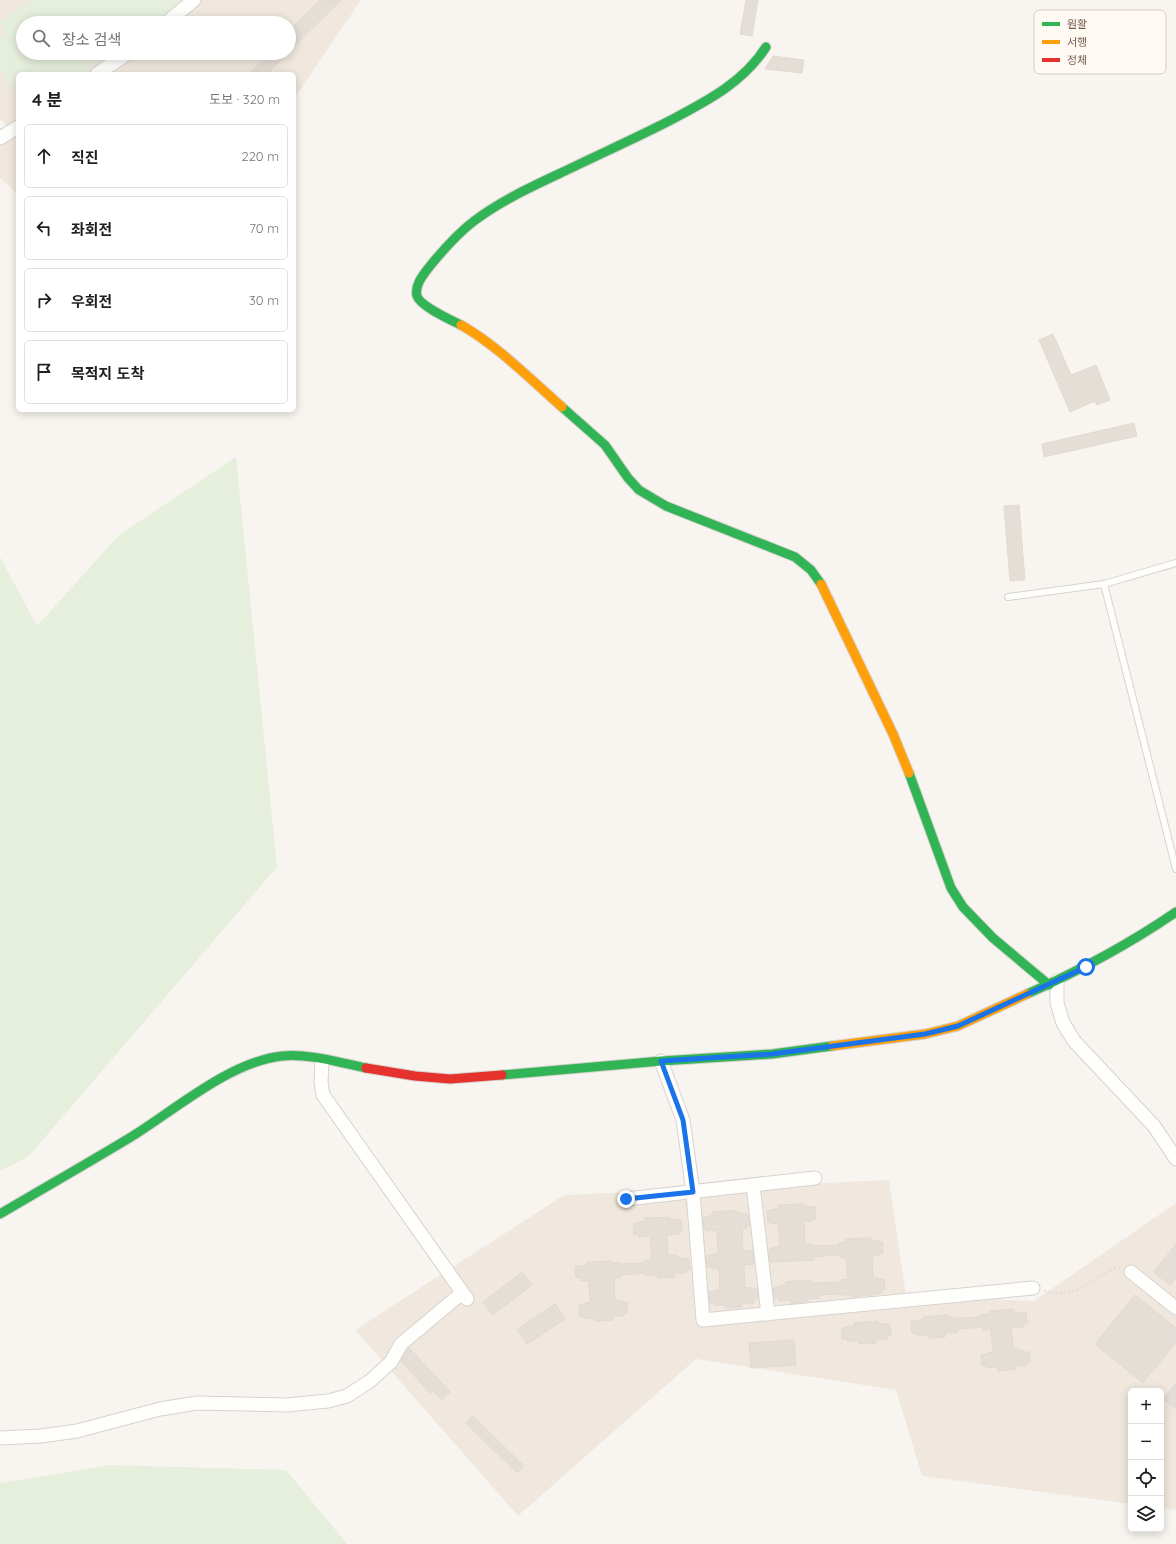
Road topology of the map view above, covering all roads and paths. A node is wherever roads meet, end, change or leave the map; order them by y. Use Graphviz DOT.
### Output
graph roads {
  1 [pos="194,0"];
  2 [pos="175,16"];
  3 [pos="766,47"];
  4 [pos="118,60"];
  5 [pos="100,72"];
  6 [pos="16,128"];
  7 [pos="0,138"];
  8 [pos="1176,563"];
  9 [pos="1104,584"];
  10 [pos="1008,597"];
  11 [pos="1176,869"];
  12 [pos="1176,912"];
  13 [pos="1053,983"];
  14 [pos="322,1061"];
  15 [pos="661,1061"];
  16 [pos="1176,1159"];
  17 [pos="815,1178"];
  18 [pos="753,1185"];
  19 [pos="693,1192"];
  20 [pos="626,1199"];
  21 [pos="0,1214"];
  22 [pos="1131,1272"];
  23 [pos="1033,1288"];
  24 [pos="1176,1308"];
  25 [pos="768,1314"];
  26 [pos="0,1438"];
  1 -- 2 [label="street"];
  3 -- 13 [label="street"];
  4 -- 5 [label="street"];
  6 -- 7 [label="street"];
  8 -- 9 [label="lane"];
  9 -- 10 [label="lane"];
  9 -- 11 [label="lane"];
  12 -- 13 [label="street"];
  13 -- 15 [label="street"];
  13 -- 16 [label="street"];
  14 -- 15 [label="street"];
  14 -- 21 [label="street"];
  14 -- 26 [label="street"];
  15 -- 19 [label="street"];
  17 -- 18 [label="street"];
  18 -- 19 [label="street"];
  18 -- 25 [label="street"];
  19 -- 20 [label="street"];
  19 -- 25 [label="street"];
  22 -- 23 [label="path"];
  22 -- 24 [label="street"];
  23 -- 25 [label="street"];
}
